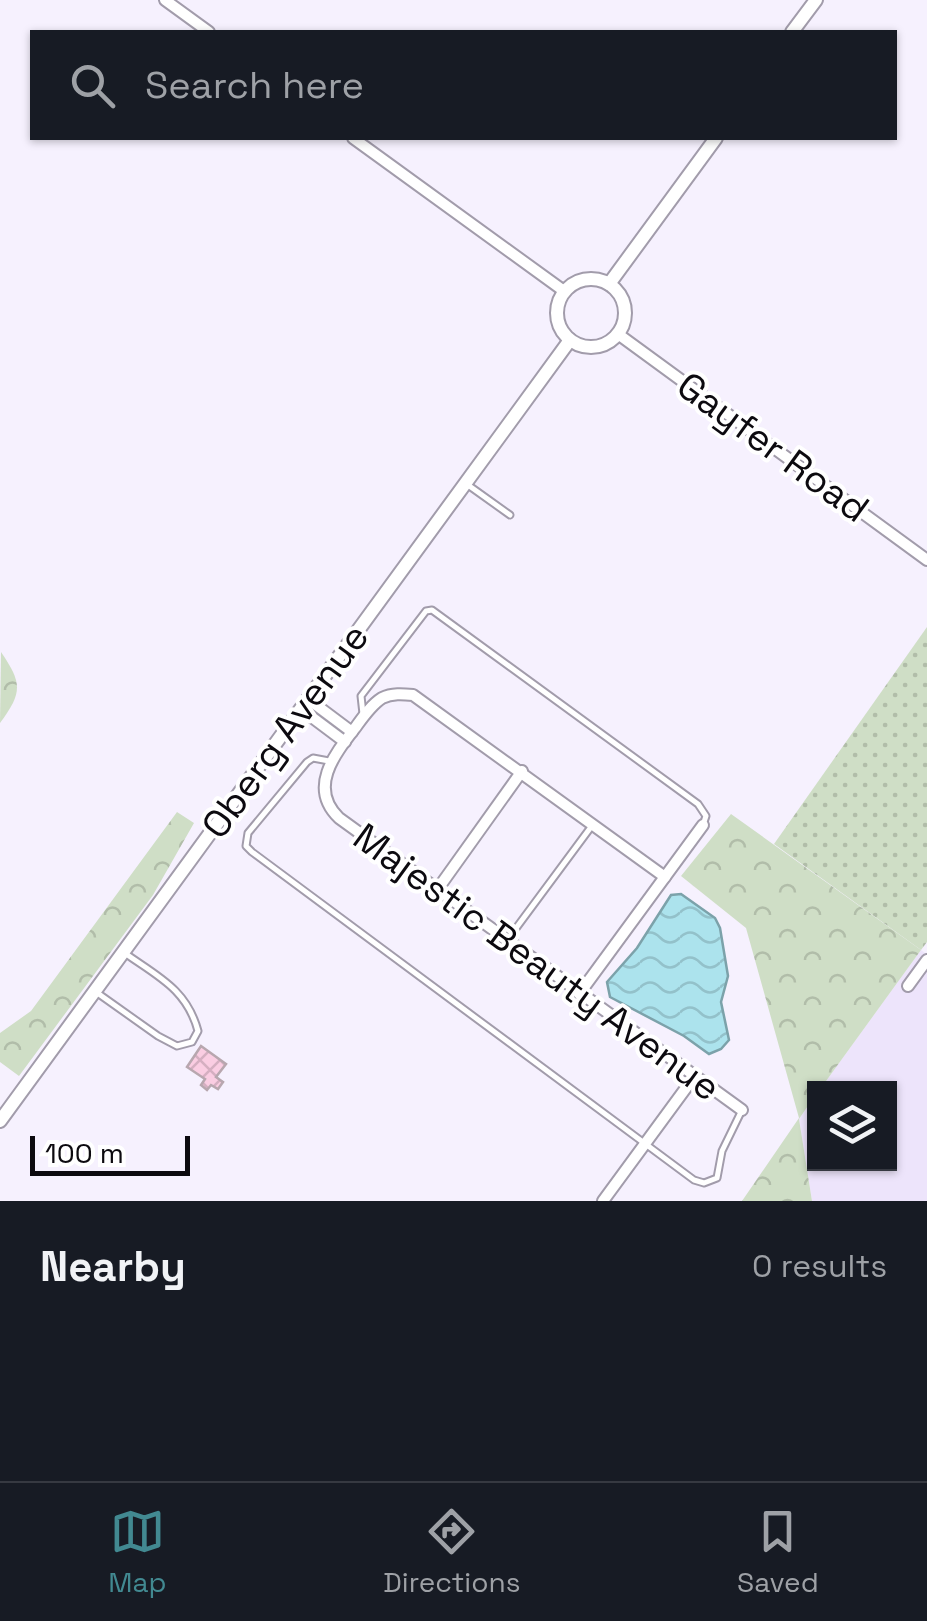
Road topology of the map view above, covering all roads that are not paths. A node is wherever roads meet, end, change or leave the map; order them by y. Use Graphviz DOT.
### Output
graph roads {
  1 [pos="165,0"];
  2 [pos="816,0"];
  3 [pos="207,30"];
  4 [pos="794,30"];
  5 [pos="357,140"];
  6 [pos="715,140"];
  7 [pos="609,284"];
  8 [pos="564,291"];
  9 [pos="618,334"];
  10 [pos="570,340"];
  11 [pos="466,483"];
  12 [pos="510,515"];
  13 [pos="927,560"];
  14 [pos="305,704"];
  15 [pos="364,716"];
  16 [pos="349,737"];
  17 [pos="331,762"];
  18 [pos="522,771"];
  19 [pos="593,824"];
  20 [pos="702,825"];
  21 [pos="665,876"];
  22 [pos="437,890"];
  23 [pos="506,941"];
  24 [pos="124,952"];
  25 [pos="927,960"];
  26 [pos="908,986"];
  27 [pos="95,992"];
  28 [pos="579,994"];
  29 [pos="694,1077"];
  30 [pos="742,1110"];
  31 [pos="0,1121"];
  32 [pos="645,1143"];
  33 [pos="603,1201"];
  1 -- 3 [label="street"];
  2 -- 4 [label="street"];
  5 -- 8 [label="street"];
  6 -- 7 [label="street"];
  7 -- 8 [label="street"];
  7 -- 9 [label="street"];
  8 -- 10 [label="street"];
  9 -- 10 [label="street"];
  9 -- 13 [label="street, Gayfer Road"];
  10 -- 11 [label="street, Oberg Avenue"];
  11 -- 12 [label="lane"];
  11 -- 14 [label="street, Oberg Avenue"];
  14 -- 16 [label="street"];
  14 -- 24 [label="street, Oberg Avenue"];
  15 -- 16 [label="street"];
  15 -- 18 [label="street"];
  15 -- 20 [label="lane"];
  16 -- 17 [label="street"];
  17 -- 22 [label="street, Majestic Beauty Avenue"];
  17 -- 32 [label="lane"];
  18 -- 19 [label="street"];
  18 -- 22 [label="street"];
  19 -- 21 [label="street"];
  19 -- 23 [label="lane"];
  20 -- 21 [label="street"];
  21 -- 28 [label="street"];
  22 -- 23 [label="street, Majestic Beauty Avenue"];
  23 -- 28 [label="street, Majestic Beauty Avenue"];
  24 -- 27 [label="street, Oberg Avenue"];
  24 -- 27 [label="lane"];
  25 -- 26 [label="street"];
  27 -- 31 [label="street, Oberg Avenue"];
  28 -- 29 [label="street, Majestic Beauty Avenue"];
  29 -- 30 [label="street, Majestic Beauty Avenue"];
  29 -- 32 [label="street"];
  30 -- 32 [label="lane"];
  32 -- 33 [label="street"];
}
